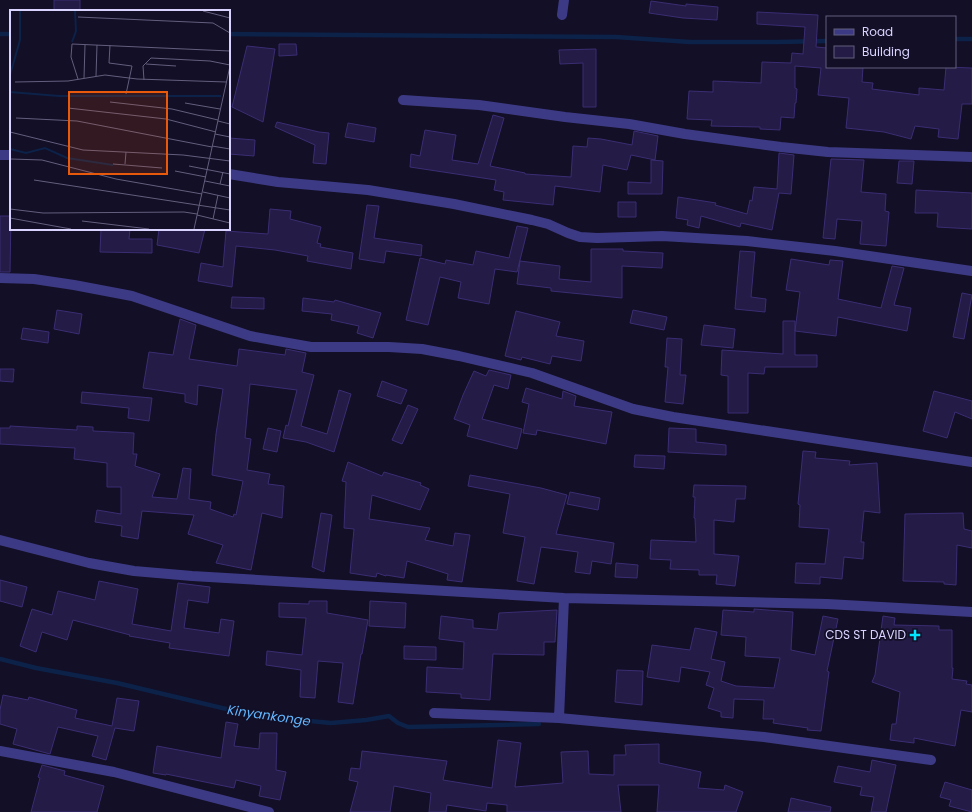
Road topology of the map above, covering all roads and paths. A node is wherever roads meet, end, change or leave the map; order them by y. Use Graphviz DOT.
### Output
graph roads {
  1 [pos="564,0"];
  2 [pos="562,15"];
  3 [pos="403,100"];
  4 [pos="972,157"];
  5 [pos="230,174"];
  6 [pos="972,271"];
  7 [pos="0,278"];
  8 [pos="972,462"];
  9 [pos="0,540"];
  10 [pos="564,598"];
  11 [pos="972,612"];
  12 [pos="434,713"];
  13 [pos="558,718"];
  14 [pos="0,751"];
  15 [pos="931,760"];
  16 [pos="269,812"];
  1 -- 2 [label="street"];
  3 -- 4 [label="street"];
  5 -- 6 [label="street"];
  7 -- 8 [label="street"];
  9 -- 10 [label="street"];
  10 -- 11 [label="street"];
  10 -- 13 [label="street"];
  12 -- 13 [label="street"];
  13 -- 15 [label="street"];
  14 -- 16 [label="street"];
}
